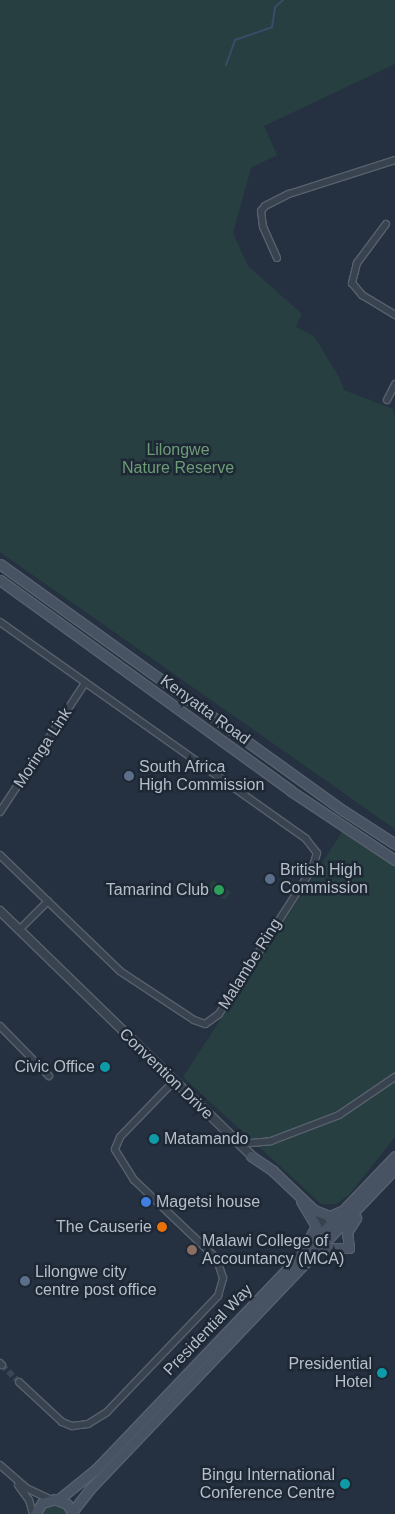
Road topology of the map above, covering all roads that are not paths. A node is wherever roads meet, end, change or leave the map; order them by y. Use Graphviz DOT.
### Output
graph roads {
  1 [pos="395,160"];
  2 [pos="386,224"];
  3 [pos="277,258"];
  4 [pos="395,315"];
  5 [pos="395,384"];
  6 [pos="387,400"];
  7 [pos="0,564"];
  8 [pos="0,580"];
  9 [pos="0,622"];
  10 [pos="85,683"];
  11 [pos="0,812"];
  12 [pos="395,844"];
  13 [pos="0,855"];
  14 [pos="395,860"];
  15 [pos="48,901"];
  16 [pos="0,911"];
  17 [pos="19,930"];
  18 [pos="0,1026"];
  19 [pos="49,1076"];
  20 [pos="395,1077"];
  21 [pos="174,1081"];
  22 [pos="239,1144"];
  23 [pos="251,1156"];
  24 [pos="395,1156"];
  25 [pos="395,1171"];
  26 [pos="301,1201"];
  27 [pos="347,1207"];
  28 [pos="331,1231"];
  29 [pos="322,1248"];
  30 [pos="260,1298"];
  31 [pos="19,1382"];
  32 [pos="0,1465"];
  33 [pos="7,1472"];
  34 [pos="55,1499"];
  35 [pos="72,1513"];
  36 [pos="34,1514"];
  1 -- 3 [label="street"];
  2 -- 4 [label="street"];
  5 -- 6 [label="street"];
  7 -- 12 [label="main road, Kenyatta Road"];
  8 -- 14 [label="main road, Kenyatta Road"];
  9 -- 10 [label="street, Malambe Ring"];
  10 -- 11 [label="street, Moringa Link"];
  10 -- 15 [label="street, Malambe Ring"];
  13 -- 15 [label="street, Malambe Ring"];
  15 -- 17 [label="street"];
  16 -- 17 [label="street, Convention Drive"];
  17 -- 21 [label="street, Convention Drive"];
  18 -- 19 [label="street"];
  20 -- 22 [label="street"];
  21 -- 22 [label="street, Convention Drive"];
  21 -- 31 [label="street"];
  22 -- 23 [label="street, Convention Drive"];
  23 -- 26 [label="street, Convention Drive"];
  23 -- 27 [label="main road"];
  24 -- 27 [label="main road, Presidential Way"];
  25 -- 28 [label="main road, Presidential Way"];
  25 -- 29 [label="main road"];
  26 -- 28 [label="street, Convention Drive"];
  26 -- 30 [label="main road"];
  27 -- 28 [label="main road, Presidential Way"];
  28 -- 29 [label="main road, Presidential Way"];
  28 -- 30 [label="main road, Presidential Way"];
  29 -- 35 [label="main road, Presidential Way"];
  30 -- 34 [label="main road, Presidential Way"];
  32 -- 33 [label="street"];
  33 -- 34 [label="street"];
  33 -- 36 [label="street"];
  34 -- 35 [label="main road"];
  34 -- 36 [label="main road, Presidential Way"];
}
